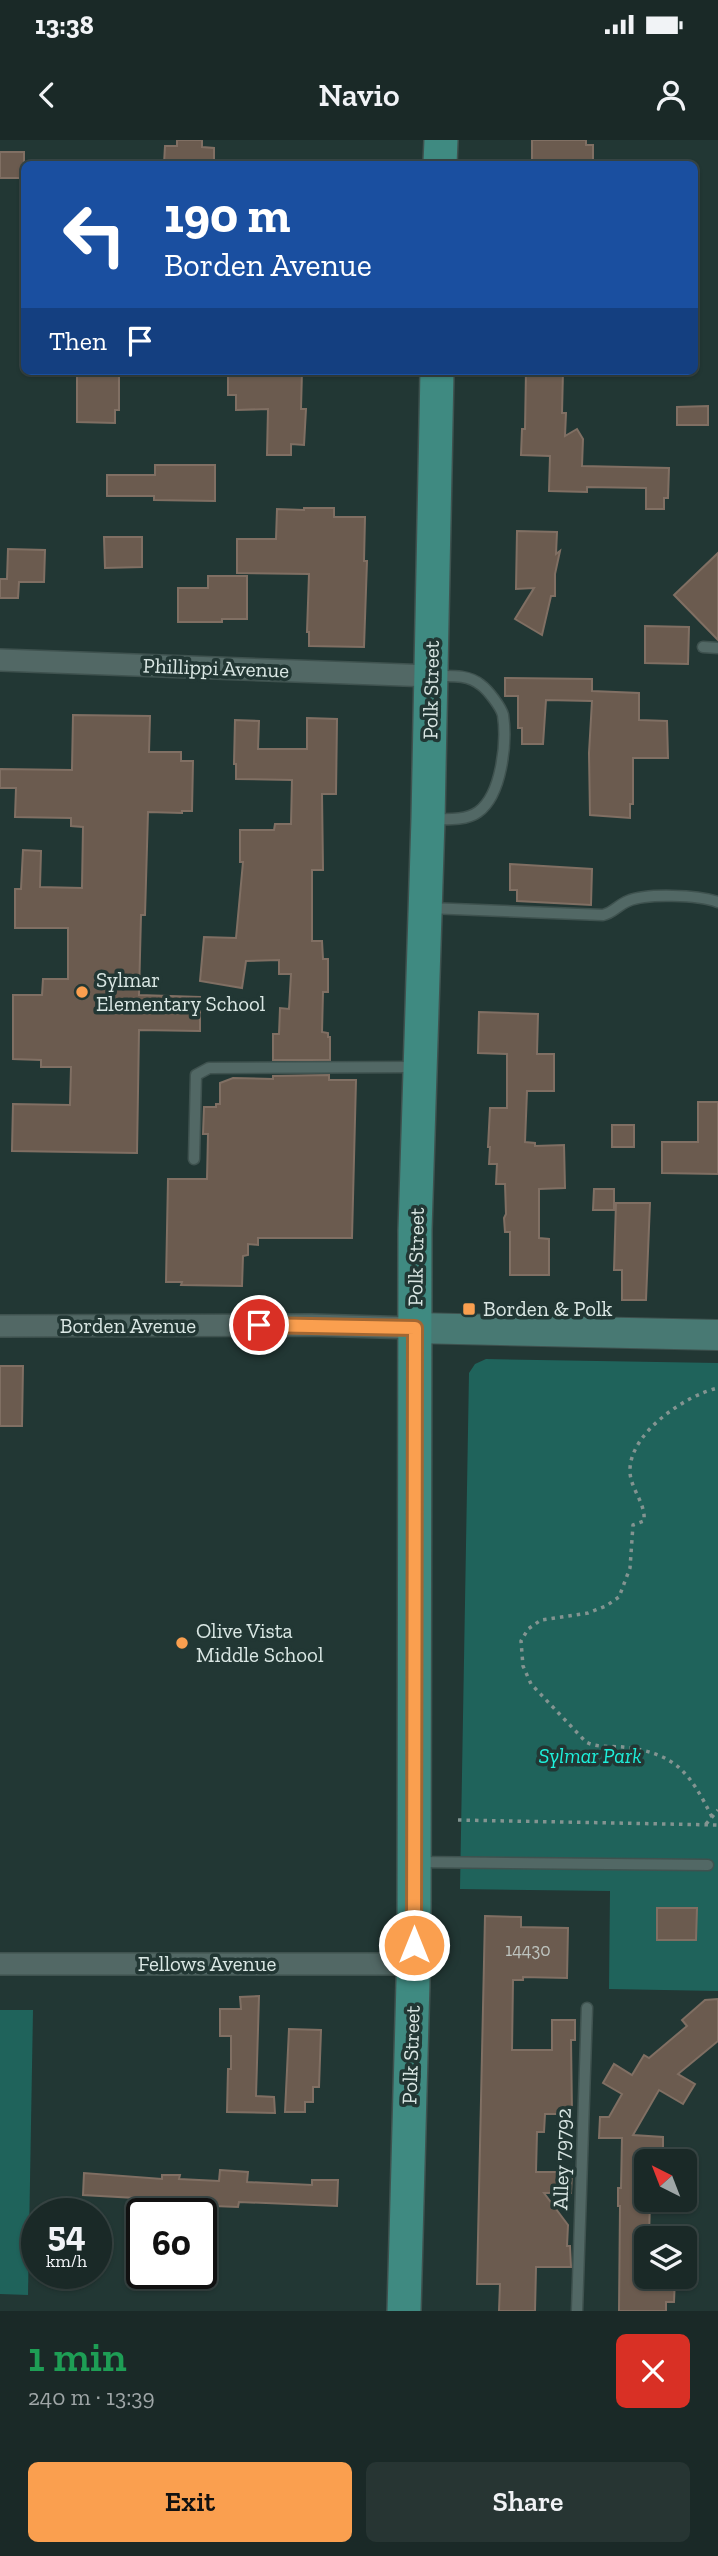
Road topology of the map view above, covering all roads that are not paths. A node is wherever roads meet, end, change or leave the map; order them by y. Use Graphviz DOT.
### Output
graph roads {
  1 [pos="441,140"];
  2 [pos="440,161"];
  3 [pos="437,375"];
  4 [pos="704,647"];
  5 [pos="718,648"];
  6 [pos="0,660"];
  7 [pos="431,676"];
  8 [pos="428,819"];
  9 [pos="718,902"];
  10 [pos="426,908"];
  11 [pos="421,1067"];
  12 [pos="194,1159"];
  13 [pos="0,1326"];
  14 [pos="415,1328"];
  15 [pos="718,1335"];
  16 [pos="415,1862"];
  17 [pos="708,1865"];
  18 [pos="0,1964"];
  19 [pos="414,1964"];
  20 [pos="587,2008"];
  21 [pos="404,2311"];
  22 [pos="577,2311"];
  1 -- 2 [label="main road"];
  3 -- 7 [label="main road, Polk Street"];
  4 -- 5 [label="lane"];
  6 -- 7 [label="street, Phillippi Avenue"];
  7 -- 8 [label="main road, Polk Street"];
  7 -- 8 [label="lane"];
  8 -- 10 [label="main road, Polk Street"];
  9 -- 10 [label="lane"];
  10 -- 11 [label="main road, Polk Street"];
  11 -- 12 [label="lane"];
  11 -- 14 [label="main road, Polk Street"];
  13 -- 14 [label="street, Borden Avenue"];
  14 -- 15 [label="street, Borden Avenue"];
  14 -- 16 [label="main road, Polk Street"];
  16 -- 17 [label="lane"];
  16 -- 19 [label="main road, Polk Street"];
  18 -- 19 [label="street, Fellows Avenue"];
  19 -- 21 [label="main road, Polk Street"];
  20 -- 22 [label="lane, Alley 79792"];
}
